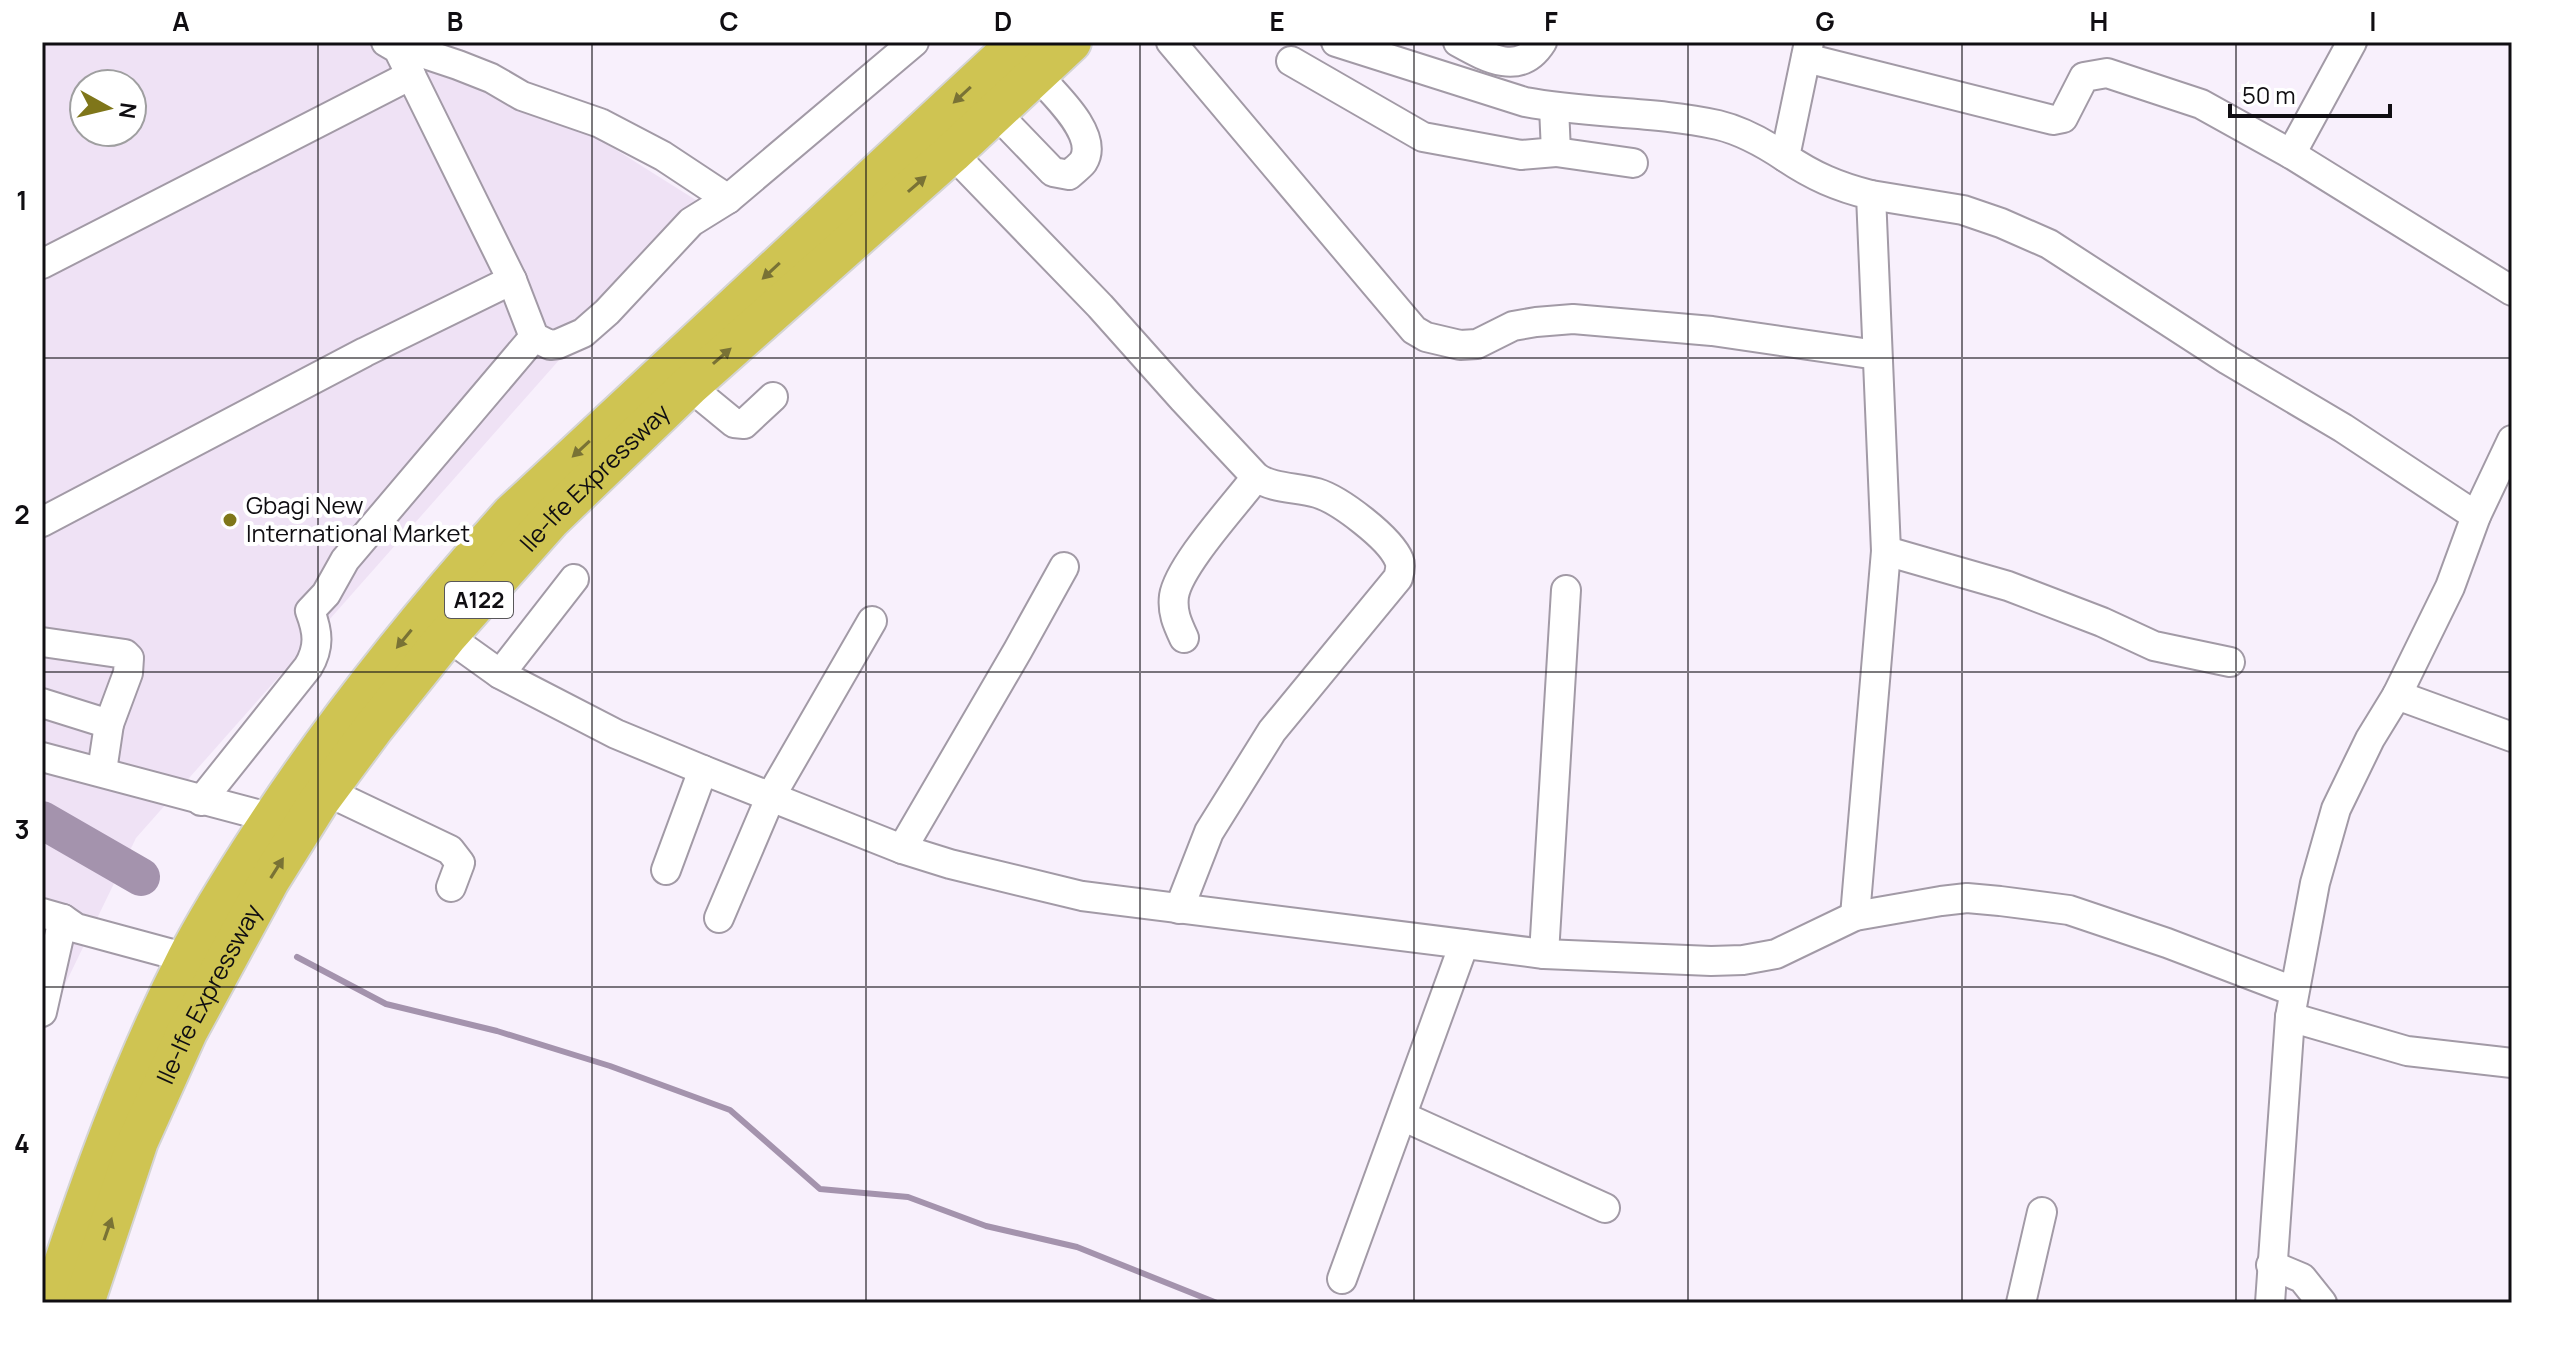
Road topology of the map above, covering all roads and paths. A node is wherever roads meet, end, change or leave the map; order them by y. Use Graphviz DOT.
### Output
graph roads {
  1 [pos="914,42"];
  2 [pos="1071,42"];
  3 [pos="1171,42"];
  4 [pos="1336,42"];
  5 [pos="1458,42"];
  6 [pos="1542,42"];
  7 [pos="2352,42"];
  8 [pos="392,46"];
  9 [pos="1807,50"];
  10 [pos="1028,58"];
  11 [pos="1291,61"];
  12 [pos="411,75"];
  13 [pos="1554,107"];
  14 [pos="996,113"];
  15 [pos="1556,152"];
  16 [pos="952,153"];
  17 [pos="2291,154"];
  18 [pos="1785,157"];
  19 [pos="1633,163"];
  20 [pos="1871,195"];
  21 [pos="728,199"];
  22 [pos="42,264"];
  23 [pos="512,280"];
  24 [pos="2512,291"];
  25 [pos="534,337"];
  26 [pos="1877,355"];
  27 [pos="689,386"];
  28 [pos="773,397"];
  29 [pos="2512,440"];
  30 [pos="1256,477"];
  31 [pos="2476,516"];
  32 [pos="42,522"];
  33 [pos="1886,551"];
  34 [pos="1064,567"];
  35 [pos="574,579"];
  36 [pos="1566,590"];
  37 [pos="872,621"];
  38 [pos="447,636"];
  39 [pos="1184,638"];
  40 [pos="42,642"];
  41 [pos="2230,662"];
  42 [pos="500,674"];
  43 [pos="2397,695"];
  44 [pos="42,703"];
  45 [pos="109,724"];
  46 [pos="2512,737"];
  47 [pos="42,757"];
  48 [pos="703,770"];
  49 [pos="102,771"];
  50 [pos="326,791"];
  51 [pos="771,796"];
  52 [pos="201,801"];
  53 [pos="272,818"];
  54 [pos="902,849"];
  55 [pos="666,870"];
  56 [pos="451,887"];
  57 [pos="1179,909"];
  58 [pos="53,916"];
  59 [pos="1855,916"];
  60 [pos="719,918"];
  61 [pos="1464,944"];
  62 [pos="1544,954"];
  63 [pos="187,958"];
  64 [pos="2292,1004"];
  65 [pos="42,1012"];
  66 [pos="2512,1063"];
  67 [pos="1402,1116"];
  68 [pos="1605,1208"];
  69 [pos="2042,1212"];
  70 [pos="2271,1265"];
  71 [pos="1342,1279"];
  72 [pos="51,1303"];
  73 [pos="84,1303"];
  74 [pos="2021,1303"];
  75 [pos="2270,1303"];
  76 [pos="2322,1303"];
  1 -- 21 [label="street"];
  2 -- 10 [label="highway, Ile-Ife Expressway / A122"];
  3 -- 26 [label="street"];
  4 -- 13 [label="street"];
  5 -- 6 [label="street"];
  7 -- 17 [label="street"];
  8 -- 12 [label="street"];
  8 -- 21 [label="street"];
  9 -- 17 [label="street"];
  9 -- 18 [label="street"];
  10 -- 14 [label="highway, Ile-Ife Expressway / A122"];
  10 -- 14 [label="street"];
  10 -- 53 [label="highway, Ile-Ife Expressway / A122, one-way"];
  11 -- 15 [label="street"];
  12 -- 22 [label="street"];
  12 -- 23 [label="street"];
  13 -- 15 [label="street"];
  13 -- 18 [label="street"];
  14 -- 16 [label="highway, Ile-Ife Expressway / A122"];
  15 -- 19 [label="street"];
  27 -- 16 [label="highway, Ile-Ife Expressway / A122, one-way"];
  16 -- 30 [label="street"];
  17 -- 24 [label="street"];
  18 -- 20 [label="street"];
  20 -- 26 [label="street"];
  20 -- 31 [label="street"];
  21 -- 25 [label="street"];
  23 -- 25 [label="street"];
  23 -- 32 [label="street"];
  25 -- 52 [label="street"];
  26 -- 33 [label="street"];
  27 -- 28 [label="street"];
  27 -- 38 [label="highway, Ile-Ife Expressway / A122"];
  29 -- 31 [label="street"];
  30 -- 39 [label="street"];
  30 -- 57 [label="street"];
  31 -- 43 [label="street"];
  33 -- 41 [label="street"];
  33 -- 59 [label="street"];
  34 -- 54 [label="street"];
  35 -- 42 [label="street"];
  36 -- 62 [label="street"];
  37 -- 51 [label="street"];
  38 -- 42 [label="street"];
  38 -- 50 [label="highway, Ile-Ife Expressway / A122"];
  40 -- 45 [label="street"];
  42 -- 48 [label="street"];
  43 -- 46 [label="street"];
  43 -- 64 [label="street"];
  44 -- 45 [label="street"];
  45 -- 49 [label="street"];
  47 -- 49 [label="street"];
  48 -- 51 [label="street"];
  48 -- 55 [label="street"];
  49 -- 52 [label="street"];
  50 -- 56 [label="street"];
  73 -- 50 [label="highway, Ile-Ife Expressway / A122, one-way"];
  51 -- 54 [label="street"];
  51 -- 60 [label="street"];
  52 -- 53 [label="street"];
  53 -- 63 [label="highway, Ile-Ife Expressway / A122"];
  54 -- 57 [label="street"];
  57 -- 61 [label="street"];
  58 -- 63 [label="street"];
  58 -- 65 [label="street"];
  59 -- 62 [label="street"];
  59 -- 64 [label="street"];
  61 -- 62 [label="street"];
  61 -- 67 [label="street"];
  63 -- 72 [label="highway, Ile-Ife Expressway / A122"];
  64 -- 66 [label="street"];
  64 -- 70 [label="street"];
  67 -- 68 [label="street"];
  67 -- 71 [label="street"];
  69 -- 74 [label="street"];
  70 -- 75 [label="street"];
  70 -- 76 [label="street"];
}
